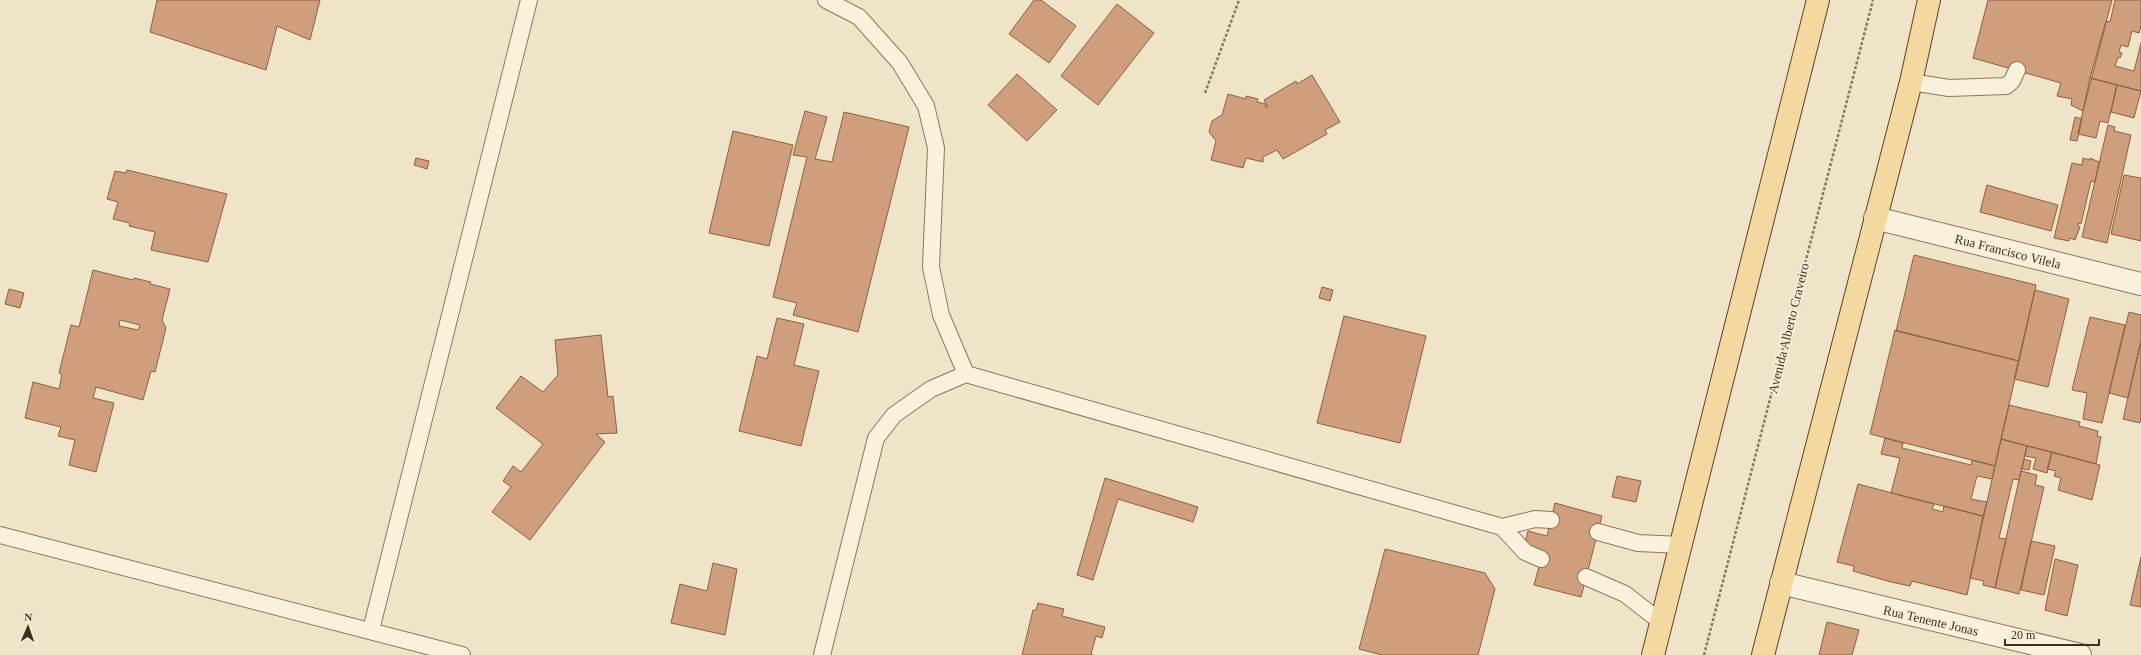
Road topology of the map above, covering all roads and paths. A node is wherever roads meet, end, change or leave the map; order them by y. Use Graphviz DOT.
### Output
graph roads {
  1 [pos="529,0"];
  2 [pos="826,0"];
  3 [pos="1239,0"];
  4 [pos="1818,0"];
  5 [pos="1873,0"];
  6 [pos="1929,0"];
  7 [pos="2017,70"];
  8 [pos="1911,82"];
  9 [pos="1205,93"];
  10 [pos="1876,218"];
  11 [pos="2141,284"];
  12 [pos="966,374"];
  13 [pos="1551,520"];
  14 [pos="1502,526"];
  15 [pos="1598,532"];
  16 [pos="0,536"];
  17 [pos="1681,545"];
  18 [pos="1541,559"];
  19 [pos="1586,577"];
  20 [pos="1781,583"];
  21 [pos="1661,622"];
  22 [pos="371,630"];
  23 [pos="462,655"];
  24 [pos="822,655"];
  25 [pos="1653,655"];
  26 [pos="1704,655"];
  27 [pos="1763,655"];
  28 [pos="2080,655"];
  1 -- 22 [label="lane"];
  2 -- 12 [label="lane"];
  3 -- 9 [label="path"];
  4 -- 17 [label="main road"];
  5 -- 26 [label="path, Avenida Alberto Craveiro"];
  6 -- 8 [label="main road"];
  7 -- 8 [label="lane"];
  8 -- 10 [label="main road"];
  10 -- 11 [label="street, Rua Francisco Vilela"];
  10 -- 20 [label="main road"];
  12 -- 14 [label="lane"];
  12 -- 24 [label="lane"];
  13 -- 14 [label="lane"];
  14 -- 18 [label="lane"];
  15 -- 17 [label="lane"];
  16 -- 22 [label="lane"];
  17 -- 21 [label="main road"];
  19 -- 21 [label="lane"];
  20 -- 27 [label="main road"];
  20 -- 28 [label="street, Rua Tenente Jonas"];
  21 -- 25 [label="main road"];
  22 -- 23 [label="lane"];
}
